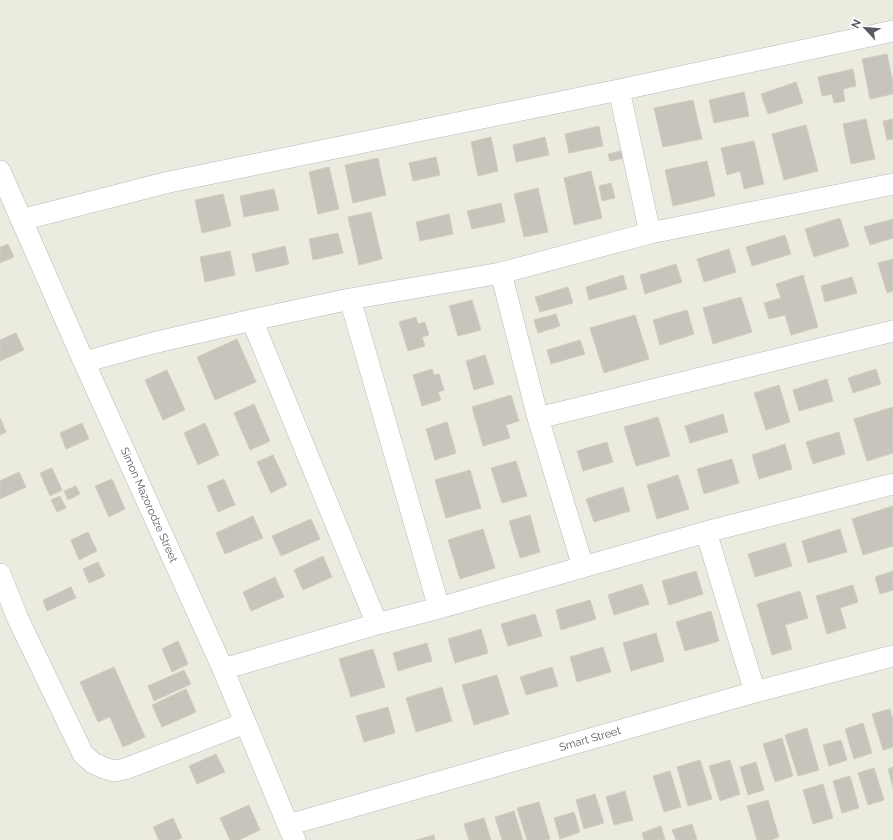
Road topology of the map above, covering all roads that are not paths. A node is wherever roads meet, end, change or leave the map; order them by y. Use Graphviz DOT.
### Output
graph roads {
  1 [pos="893,31"];
  2 [pos="619,90"];
  3 [pos="0,171"];
  4 [pos="893,184"];
  5 [pos="21,220"];
  6 [pos="650,233"];
  7 [pos="501,273"];
  8 [pos="350,299"];
  9 [pos="252,320"];
  10 [pos="893,331"];
  11 [pos="84,362"];
  12 [pos="538,418"];
  13 [pos="893,484"];
  14 [pos="706,532"];
  15 [pos="583,567"];
  16 [pos="0,574"];
  17 [pos="439,608"];
  18 [pos="377,624"];
  19 [pos="893,656"];
  20 [pos="222,669"];
  21 [pos="755,692"];
  22 [pos="245,723"];
  23 [pos="291,833"];
  1 -- 2 [label="street"];
  2 -- 5 [label="street"];
  2 -- 6 [label="street"];
  3 -- 5 [label="street, Simon Mazorodze Street"];
  4 -- 6 [label="street"];
  5 -- 11 [label="street, Simon Mazorodze Street"];
  6 -- 7 [label="street"];
  7 -- 8 [label="street"];
  7 -- 12 [label="street"];
  8 -- 9 [label="street"];
  8 -- 17 [label="street"];
  9 -- 11 [label="street"];
  9 -- 18 [label="street"];
  10 -- 12 [label="street"];
  11 -- 20 [label="street, Simon Mazorodze Street"];
  12 -- 15 [label="street"];
  13 -- 14 [label="street"];
  14 -- 15 [label="street"];
  14 -- 21 [label="street"];
  15 -- 17 [label="street"];
  16 -- 22 [label="street"];
  17 -- 18 [label="street"];
  18 -- 20 [label="street"];
  19 -- 21 [label="street, Smart Street"];
  20 -- 22 [label="street, Simon Mazorodze Street"];
  21 -- 23 [label="street, Smart Street"];
  22 -- 23 [label="street, Simon Mazorodze Street"];
}
